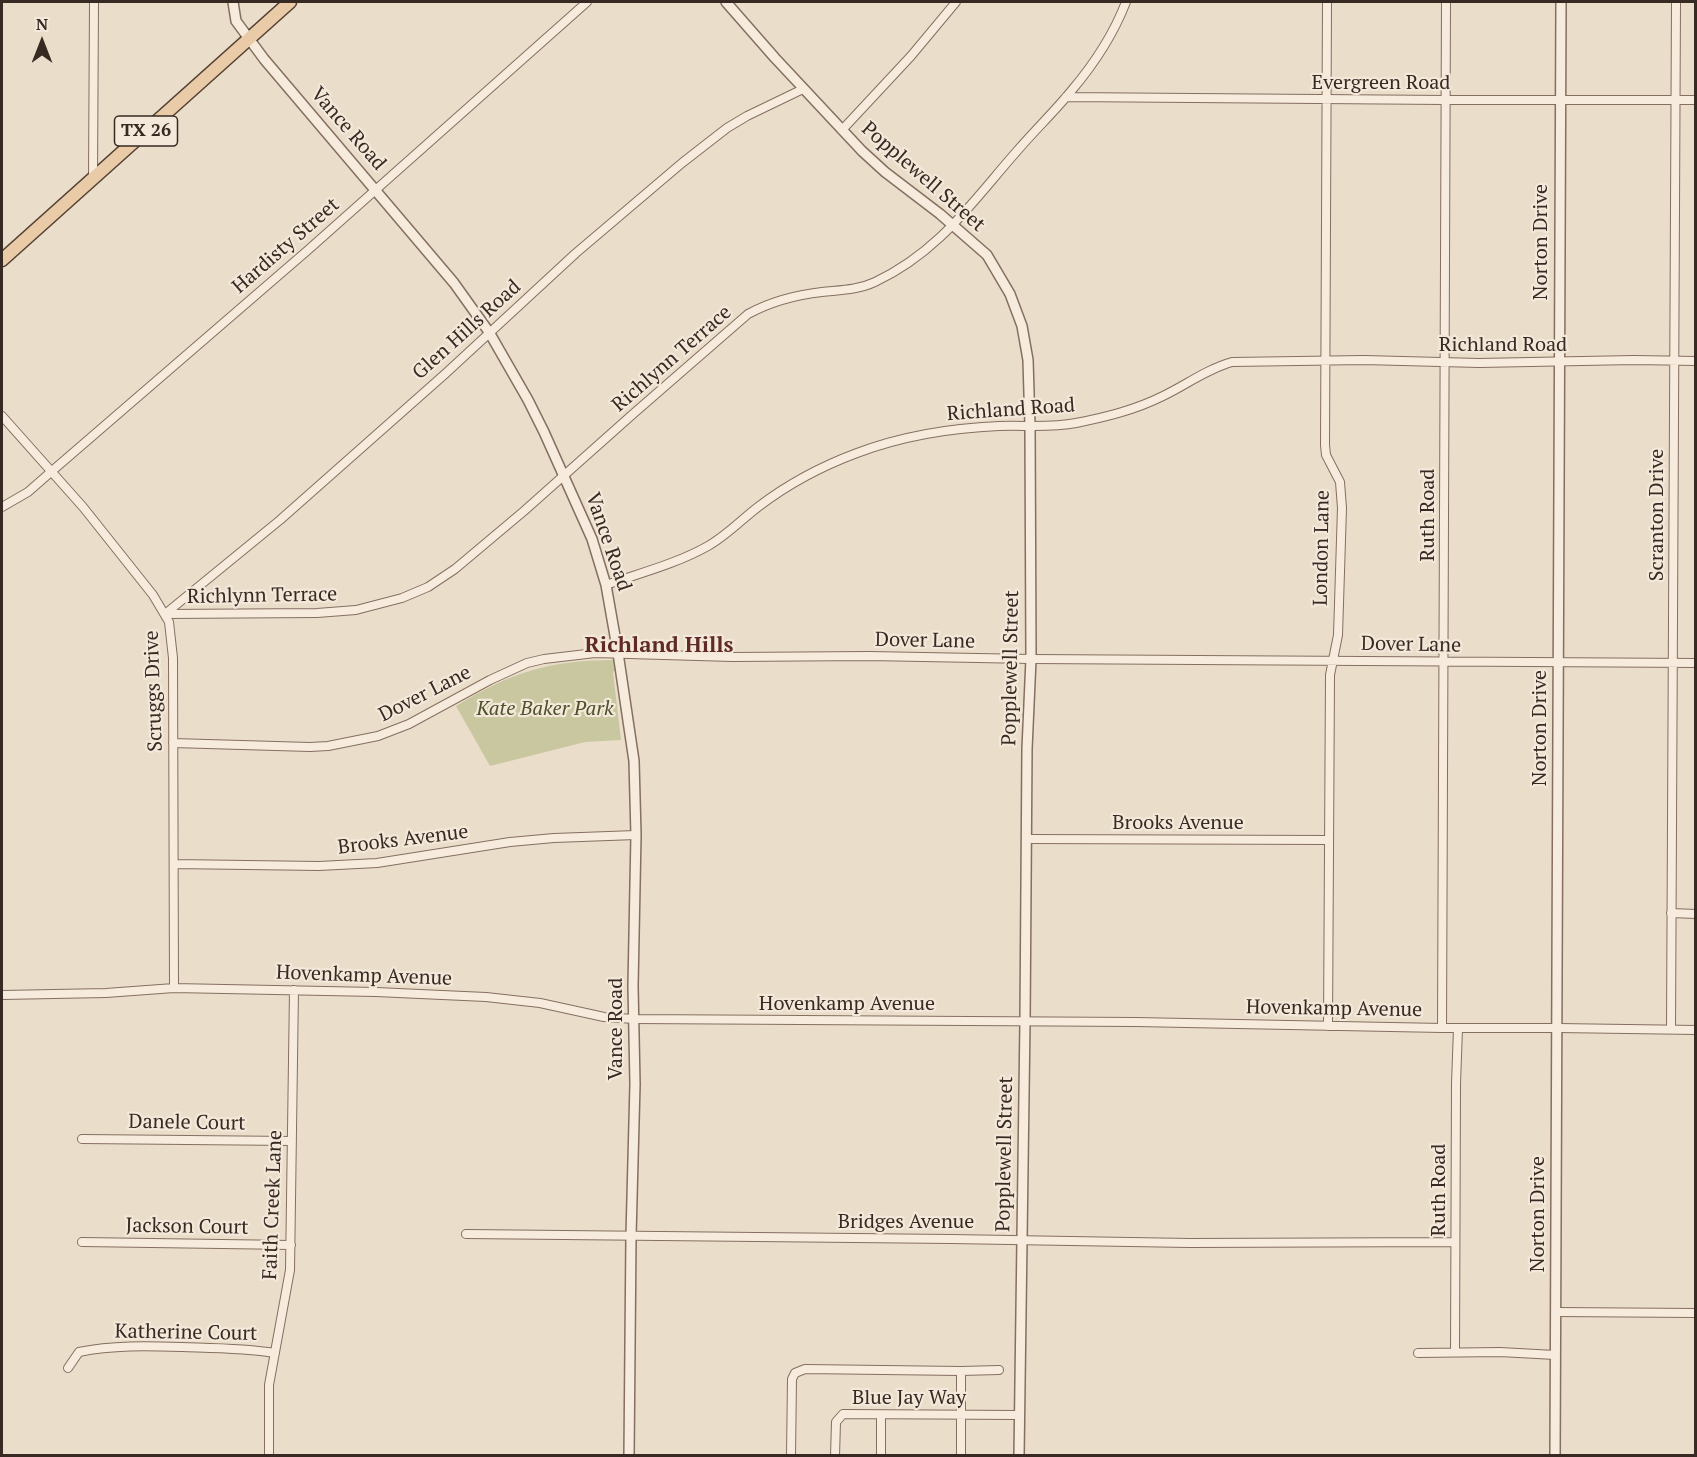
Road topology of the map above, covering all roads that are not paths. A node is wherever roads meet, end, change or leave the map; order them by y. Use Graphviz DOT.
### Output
graph roads {
  1 [pos="94,2"];
  2 [pos="233,2"];
  3 [pos="290,2"];
  4 [pos="587,2"];
  5 [pos="726,2"];
  6 [pos="956,2"];
  7 [pos="1126,2"];
  8 [pos="1327,2"];
  9 [pos="1446,2"];
  10 [pos="1561,2"];
  11 [pos="1676,2"];
  12 [pos="249,38"];
  13 [pos="803,89"];
  14 [pos="1065,97"];
  15 [pos="1327,99"];
  16 [pos="1445,100"];
  17 [pos="1561,100"];
  18 [pos="1676,100"];
  19 [pos="1695,100"];
  20 [pos="842,130"];
  21 [pos="93,178"];
  22 [pos="376,189"];
  23 [pos="952,226"];
  24 [pos="2,260"];
  25 [pos="489,332"];
  26 [pos="1675,360"];
  27 [pos="1325,361"];
  28 [pos="1558,361"];
  29 [pos="1695,361"];
  30 [pos="1444,362"];
  31 [pos="2,416"];
  32 [pos="1030,426"];
  33 [pos="52,471"];
  34 [pos="564,476"];
  35 [pos="2,507"];
  36 [pos="606,585"];
  37 [pos="165,614"];
  38 [pos="618,653"];
  39 [pos="1031,659"];
  40 [pos="1333,660"];
  41 [pos="1444,662"];
  42 [pos="1558,662"];
  43 [pos="1672,663"];
  44 [pos="1695,663"];
  45 [pos="173,743"];
  46 [pos="636,836"];
  47 [pos="1026,839"];
  48 [pos="1329,840"];
  49 [pos="174,864"];
  50 [pos="1671,913"];
  51 [pos="1695,914"];
  52 [pos="174,988"];
  53 [pos="294,990"];
  54 [pos="2,995"];
  55 [pos="634,1020"];
  56 [pos="1025,1021"];
  57 [pos="1328,1026"];
  58 [pos="1442,1028"];
  59 [pos="1458,1028"];
  60 [pos="1558,1028"];
  61 [pos="1671,1029"];
  62 [pos="1695,1030"];
  63 [pos="82,1139"];
  64 [pos="292,1141"];
  65 [pos="466,1234"];
  66 [pos="631,1236"];
  67 [pos="1021,1240"];
  68 [pos="82,1242"];
  69 [pos="1455,1242"];
  70 [pos="291,1245"];
  71 [pos="1556,1312"];
  72 [pos="1695,1313"];
  73 [pos="1455,1352"];
  74 [pos="275,1353"];
  75 [pos="1418,1353"];
  76 [pos="1555,1355"];
  77 [pos="68,1368"];
  78 [pos="999,1370"];
  79 [pos="961,1371"];
  80 [pos="961,1414"];
  81 [pos="881,1415"];
  82 [pos="1019,1415"];
  83 [pos="269,1455"];
  84 [pos="629,1455"];
  85 [pos="791,1455"];
  86 [pos="835,1455"];
  87 [pos="881,1455"];
  88 [pos="961,1455"];
  89 [pos="1019,1455"];
  90 [pos="1555,1455"];
  1 -- 21 [label="street"];
  2 -- 12 [label="street, Vance Road"];
  3 -- 12 [label="main road, TX 26"];
  4 -- 22 [label="street, Hardisty Street"];
  5 -- 13 [label="street, Popplewell Street"];
  6 -- 20 [label="street"];
  7 -- 14 [label="street, Richlynn Terrace"];
  8 -- 15 [label="street, London Lane"];
  9 -- 16 [label="street, Ruth Road"];
  10 -- 17 [label="street, Norton Drive"];
  11 -- 18 [label="street, Scranton Drive"];
  12 -- 21 [label="main road, TX 26"];
  12 -- 22 [label="street, Vance Road"];
  13 -- 20 [label="street, Popplewell Street"];
  13 -- 25 [label="street, Glen Hills Road"];
  14 -- 15 [label="street, Evergreen Road"];
  14 -- 23 [label="street, Richlynn Terrace"];
  15 -- 16 [label="street, Evergreen Road"];
  15 -- 27 [label="street, London Lane"];
  16 -- 17 [label="street, Evergreen Road"];
  16 -- 30 [label="street, Ruth Road"];
  17 -- 18 [label="street, Evergreen Road"];
  17 -- 28 [label="street, Norton Drive"];
  18 -- 19 [label="street, Evergreen Road"];
  18 -- 26 [label="street, Scranton Drive"];
  20 -- 23 [label="street, Popplewell Street"];
  21 -- 24 [label="main road, TX 26"];
  22 -- 25 [label="street, Vance Road"];
  22 -- 33 [label="street, Hardisty Street"];
  23 -- 32 [label="street, Popplewell Street"];
  23 -- 34 [label="street, Richlynn Terrace"];
  25 -- 34 [label="street, Vance Road"];
  25 -- 37 [label="street, Glen Hills Road"];
  26 -- 28 [label="street, Richland Road"];
  26 -- 29 [label="street, Richland Road"];
  26 -- 43 [label="street, Scranton Drive"];
  27 -- 30 [label="street, Richland Road"];
  27 -- 32 [label="street, Richland Road"];
  27 -- 40 [label="street, London Lane"];
  28 -- 30 [label="street, Richland Road"];
  28 -- 42 [label="street, Norton Drive"];
  30 -- 41 [label="street, Ruth Road"];
  31 -- 33 [label="street, Scruggs Drive"];
  32 -- 36 [label="street, Richland Road"];
  32 -- 39 [label="street, Popplewell Street"];
  33 -- 35 [label="street, Hardisty Street"];
  33 -- 37 [label="street, Scruggs Drive"];
  34 -- 36 [label="street, Vance Road"];
  34 -- 37 [label="street, Richlynn Terrace"];
  36 -- 38 [label="street, Vance Road"];
  37 -- 45 [label="street, Scruggs Drive"];
  38 -- 39 [label="street, Dover Lane"];
  38 -- 45 [label="street, Dover Lane"];
  38 -- 46 [label="street, Vance Road"];
  39 -- 40 [label="street, Dover Lane"];
  39 -- 47 [label="street, Popplewell Street"];
  40 -- 41 [label="street, Dover Lane"];
  40 -- 48 [label="street, London Lane"];
  41 -- 42 [label="street, Dover Lane"];
  41 -- 58 [label="street, Ruth Road"];
  42 -- 43 [label="street, Dover Lane"];
  42 -- 60 [label="street, Norton Drive"];
  43 -- 44 [label="street, Dover Lane"];
  43 -- 50 [label="street, Scranton Drive"];
  45 -- 49 [label="street, Scruggs Drive"];
  46 -- 49 [label="street, Brooks Avenue"];
  46 -- 55 [label="street, Vance Road"];
  47 -- 48 [label="street, Brooks Avenue"];
  47 -- 56 [label="street, Popplewell Street"];
  48 -- 57 [label="street, London Lane"];
  49 -- 52 [label="street, Scruggs Drive"];
  50 -- 51 [label="street"];
  50 -- 61 [label="street, Scranton Drive"];
  52 -- 53 [label="street, Hovenkamp Avenue"];
  52 -- 54 [label="street, Hovenkamp Avenue"];
  53 -- 55 [label="street, Hovenkamp Avenue"];
  53 -- 64 [label="street, Faith Creek Lane"];
  55 -- 56 [label="street, Hovenkamp Avenue"];
  55 -- 66 [label="street, Vance Road"];
  56 -- 57 [label="street, Hovenkamp Avenue"];
  56 -- 67 [label="street, Popplewell Street"];
  57 -- 58 [label="street, Hovenkamp Avenue"];
  58 -- 59 [label="street, Hovenkamp Avenue"];
  59 -- 60 [label="street, Hovenkamp Avenue"];
  59 -- 69 [label="street, Ruth Road"];
  60 -- 61 [label="street, Hovenkamp Avenue"];
  60 -- 71 [label="street, Norton Drive"];
  61 -- 62 [label="street, Hovenkamp Avenue"];
  63 -- 64 [label="street, Danele Court"];
  64 -- 70 [label="street, Faith Creek Lane"];
  65 -- 66 [label="street, Bridges Avenue"];
  66 -- 67 [label="street, Bridges Avenue"];
  66 -- 84 [label="street, Vance Road"];
  67 -- 69 [label="street, Bridges Avenue"];
  67 -- 82 [label="street, Popplewell Street"];
  68 -- 70 [label="street, Jackson Court"];
  69 -- 73 [label="street, Ruth Road"];
  70 -- 74 [label="street, Faith Creek Lane"];
  71 -- 72 [label="street"];
  71 -- 76 [label="street, Norton Drive"];
  73 -- 75 [label="street"];
  73 -- 76 [label="street"];
  74 -- 77 [label="street, Katherine Court"];
  74 -- 83 [label="street, Faith Creek Lane"];
  76 -- 90 [label="street, Norton Drive"];
  78 -- 79 [label="street"];
  79 -- 80 [label="street"];
  79 -- 85 [label="street"];
  80 -- 81 [label="street, Blue Jay Way"];
  80 -- 82 [label="street, Blue Jay Way"];
  80 -- 88 [label="street"];
  81 -- 86 [label="street, Blue Jay Way"];
  81 -- 87 [label="street"];
  82 -- 89 [label="street, Popplewell Street"];
}
